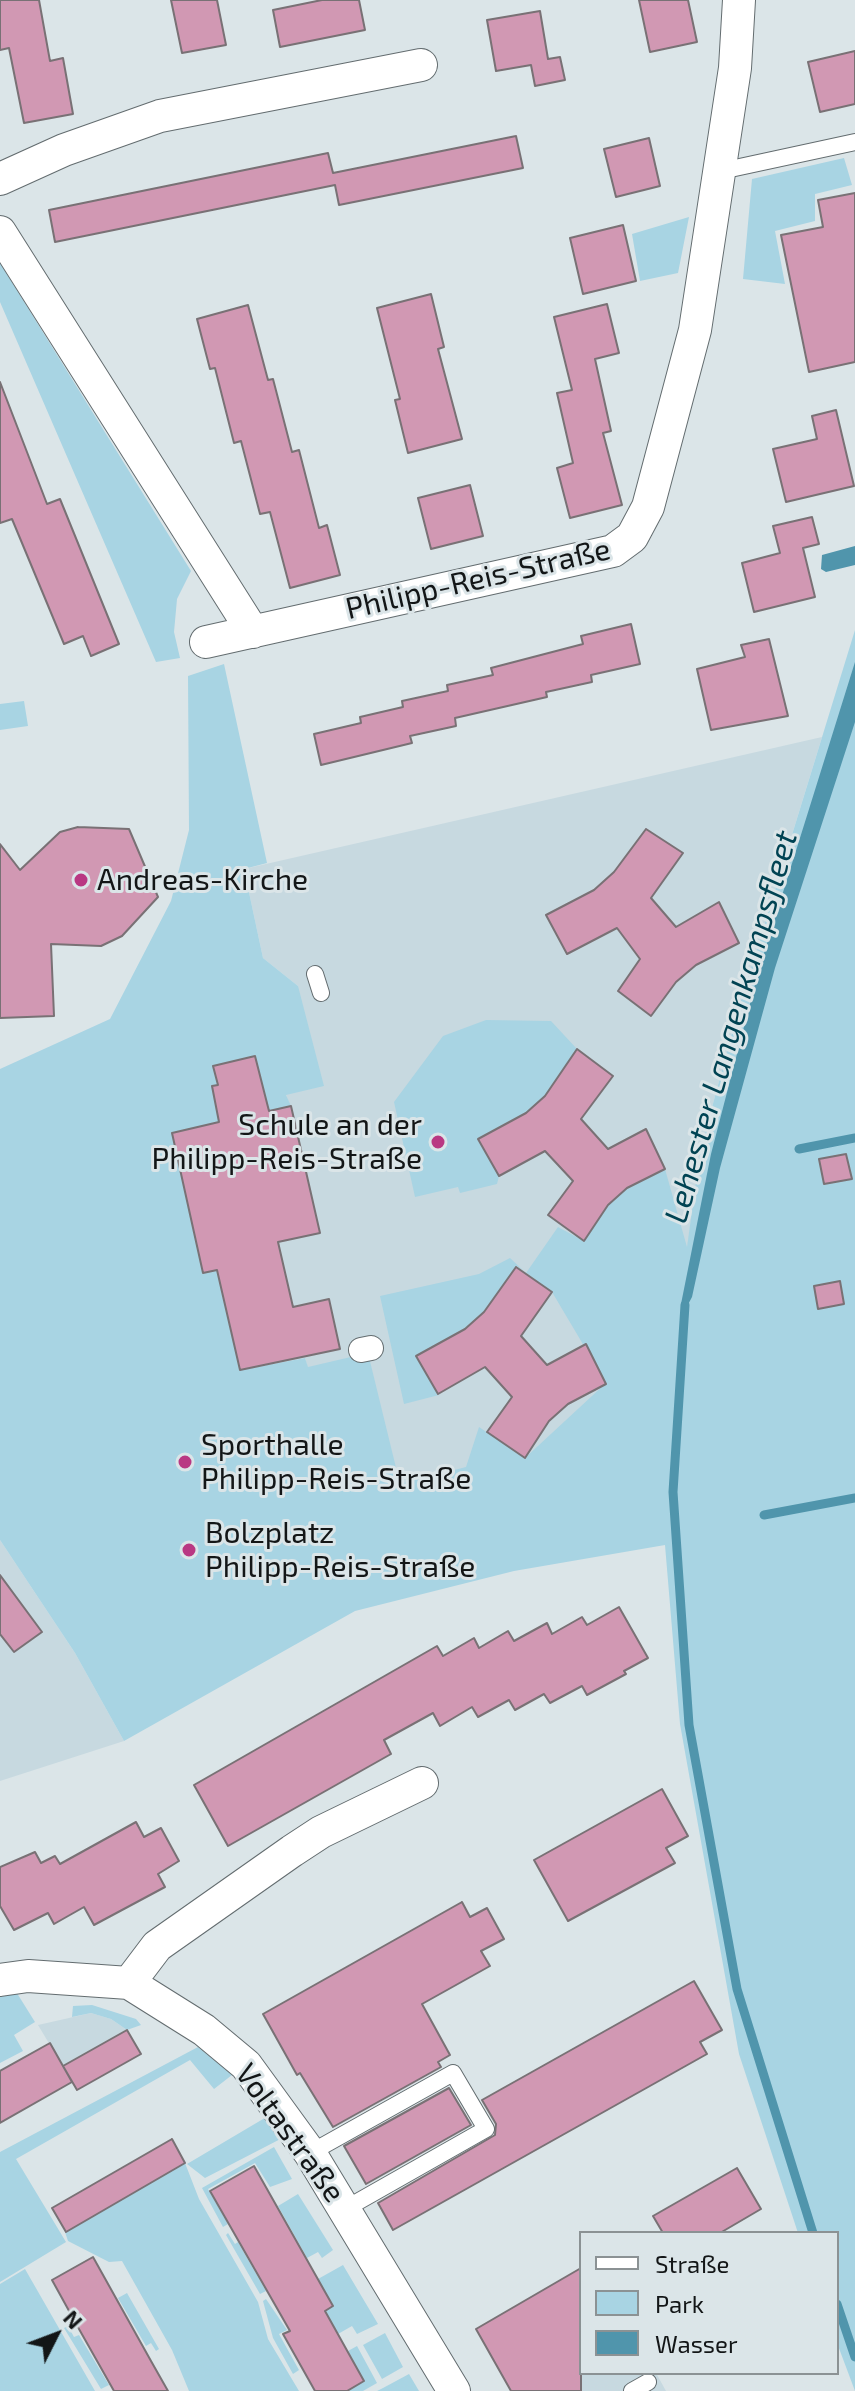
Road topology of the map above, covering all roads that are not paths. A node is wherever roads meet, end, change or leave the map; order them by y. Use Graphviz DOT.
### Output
graph roads {
  1 [pos="739,0"];
  2 [pos="421,65"];
  3 [pos="855,142"];
  4 [pos="721,171"];
  5 [pos="0,179"];
  6 [pos="0,232"];
  7 [pos="253,632"];
  8 [pos="206,642"];
  9 [pos="315,974"];
  10 [pos="321,993"];
  11 [pos="422,1783"];
  12 [pos="0,1980"];
  13 [pos="129,1983"];
  14 [pos="310,2153"];
  15 [pos="345,2209"];
  16 [pos="648,2382"];
  17 [pos="454,2391"];
  18 [pos="632,2391"];
  1 -- 4 [label="street, Philipp-Reis-Straße"];
  2 -- 5 [label="street"];
  3 -- 4 [label="lane"];
  4 -- 7 [label="street, Philipp-Reis-Straße"];
  6 -- 7 [label="street"];
  7 -- 8 [label="street, Philipp-Reis-Straße"];
  9 -- 10 [label="lane"];
  11 -- 13 [label="street"];
  12 -- 13 [label="street, Voltastraße"];
  13 -- 14 [label="street, Voltastraße"];
  14 -- 15 [label="street, Voltastraße"];
  14 -- 15 [label="lane"];
  15 -- 17 [label="street, Voltastraße"];
  16 -- 18 [label="lane"];
}
